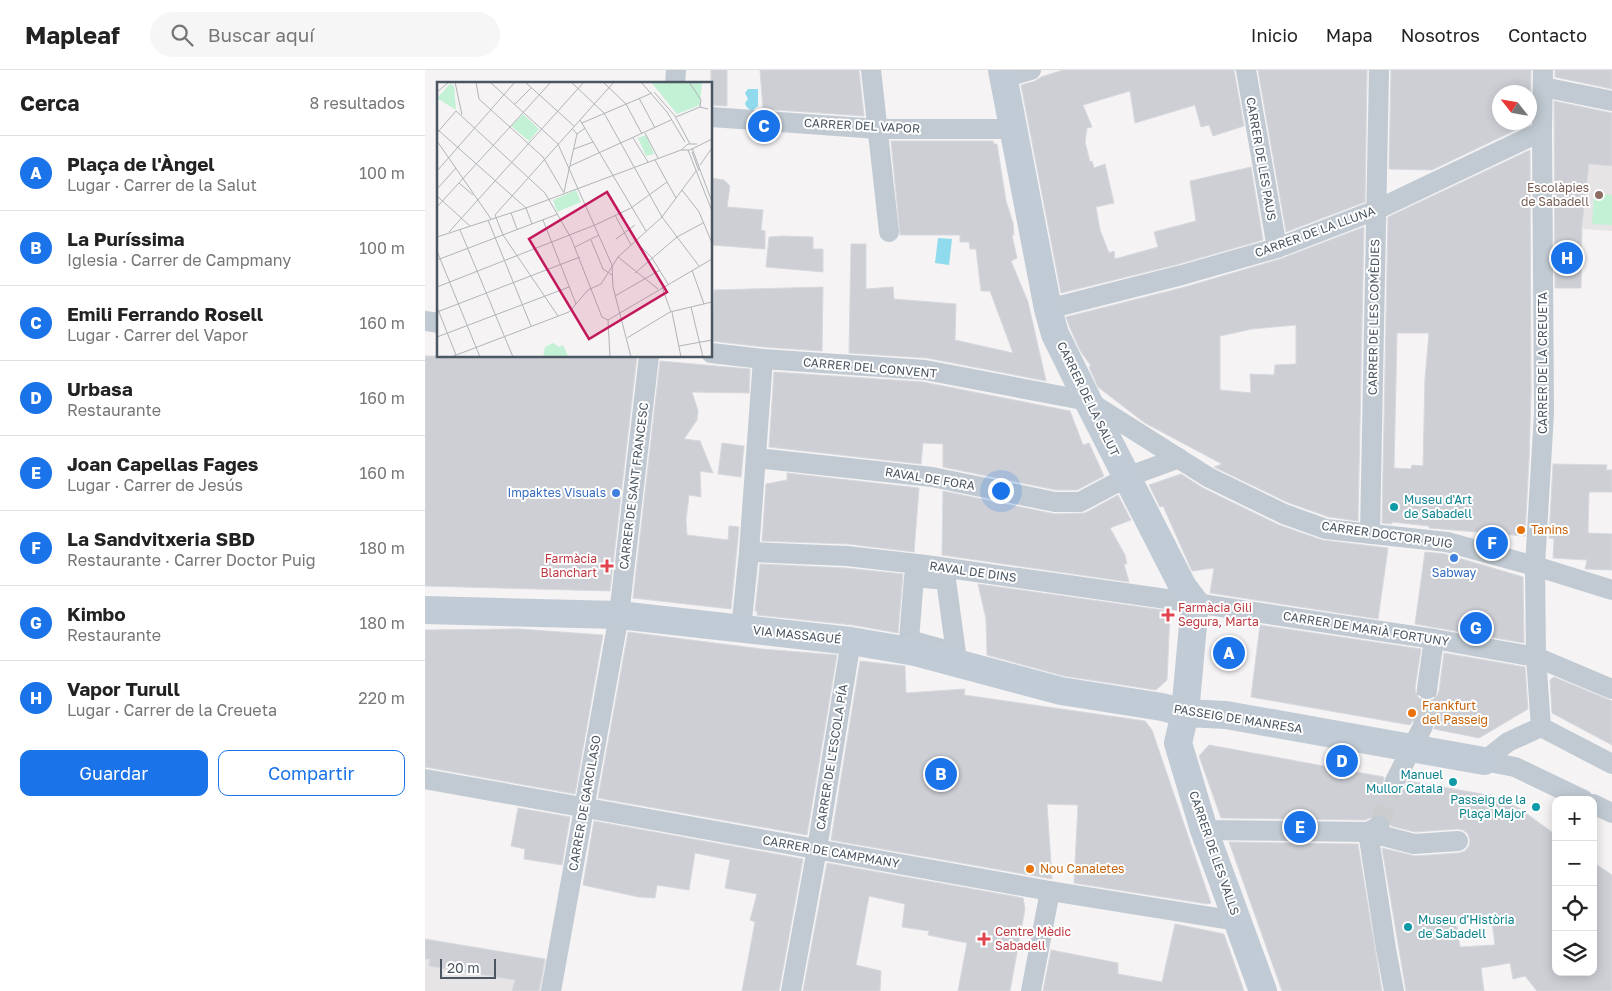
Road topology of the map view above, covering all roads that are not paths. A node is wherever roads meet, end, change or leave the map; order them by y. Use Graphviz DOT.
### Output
graph roads {
  1 [pos="871,70"];
  2 [pos="1031,70"];
  3 [pos="1246,70"];
  4 [pos="1379,70"];
  5 [pos="1003,74"];
  6 [pos="1543,79"];
  7 [pos="1612,102"];
  8 [pos="713,117"];
  9 [pos="878,129"];
  10 [pos="1013,129"];
  11 [pos="1542,131"];
  12 [pos="1376,210"];
  13 [pos="889,232"];
  14 [pos="1277,248"];
  15 [pos="1048,310"];
  16 [pos="713,353"];
  17 [pos="649,358"];
  18 [pos="763,359"];
  19 [pos="1088,401"];
  20 [pos="756,458"];
  21 [pos="1179,458"];
  22 [pos="1127,478"];
  23 [pos="1370,534"];
  24 [pos="749,552"];
  25 [pos="1535,566"];
  26 [pos="1612,590"];
  27 [pos="1195,603"];
  28 [pos="425,610"];
  29 [pos="619,615"];
  30 [pos="741,629"];
  31 [pos="1435,639"];
  32 [pos="851,641"];
  33 [pos="1536,657"];
  34 [pos="1427,689"];
  35 [pos="1612,689"];
  36 [pos="1173,710"];
  37 [pos="1541,727"];
  38 [pos="1417,737"];
  39 [pos="1483,761"];
  40 [pos="1612,764"];
  41 [pos="425,779"];
  42 [pos="1395,781"];
  43 [pos="1576,796"];
  44 [pos="1597,806"];
  45 [pos="585,809"];
  46 [pos="1612,813"];
  47 [pos="1373,829"];
  48 [pos="1205,830"];
  49 [pos="1458,841"];
  50 [pos="817,849"];
  51 [pos="1050,891"];
  52 [pos="1237,921"];
  53 [pos="551,991"];
  54 [pos="791,991"];
  55 [pos="1031,991"];
  56 [pos="1263,991"];
  57 [pos="1394,991"];
  1 -- 9 [label="street"];
  2 -- 5 [label="street"];
  3 -- 14 [label="street, CARRER DE LES PAUS"];
  4 -- 12 [label="street, CARRER DE LES COMÈDIES"];
  5 -- 10 [label="street, CARRER DE LA SALUT"];
  6 -- 7 [label="street"];
  6 -- 11 [label="street, CARRER DE LA CREUETA"];
  8 -- 9 [label="street, CARRER DEL VAPOR"];
  9 -- 10 [label="street, CARRER DEL VAPOR"];
  9 -- 13 [label="street"];
  10 -- 15 [label="street, CARRER DE LA SALUT"];
  11 -- 12 [label="street, CARRER DE LA LLUNA"];
  11 -- 25 [label="street, CARRER DE LA CREUETA"];
  12 -- 14 [label="street, CARRER DE LA LLUNA"];
  12 -- 23 [label="street, CARRER DE LES COMÈDIES"];
  14 -- 15 [label="street, CARRER DE LA LLUNA"];
  15 -- 19 [label="street, CARRER DE LA SALUT"];
  16 -- 18 [label="street, CARRER DEL CONVENT"];
  17 -- 29 [label="street, CARRER DE SANT FRANCESC"];
  18 -- 19 [label="street, CARRER DEL CONVENT"];
  18 -- 20 [label="street"];
  19 -- 21 [label="street, CARRER DOCTOR PUIG"];
  19 -- 22 [label="street, CARRER DE LA SALUT"];
  20 -- 22 [label="street, RAVAL DE FORA"];
  20 -- 24 [label="street"];
  21 -- 22 [label="street, RAVAL DE FORA"];
  21 -- 23 [label="street, CARRER DOCTOR PUIG"];
  22 -- 27 [label="street, CARRER DE LA SALUT"];
  23 -- 25 [label="street, CARRER DOCTOR PUIG"];
  24 -- 27 [label="street, RAVAL DE DINS"];
  24 -- 30 [label="street"];
  25 -- 26 [label="street, CARRER DOCTOR PUIG"];
  25 -- 33 [label="street, CARRER DE LA CREUETA"];
  27 -- 31 [label="street, CARRER DE MARIÀ FORTUNY"];
  27 -- 36 [label="street"];
  28 -- 29 [label="street, VIA MASSAGUÉ"];
  29 -- 30 [label="street, VIA MASSAGUÉ"];
  29 -- 45 [label="street, CARRER DE GARCILASO"];
  30 -- 32 [label="street, VIA MASSAGUÉ"];
  31 -- 33 [label="street, CARRER DE MARIÀ FORTUNY"];
  31 -- 34 [label="street"];
  32 -- 36 [label="street, VIA MASSAGUÉ"];
  32 -- 50 [label="street, CARRER DE L'ESCOLA PÍA"];
  33 -- 35 [label="street, CARRER DE MARIÀ FORTUNY"];
  33 -- 37 [label="street, CARRER DE LA CREUETA"];
  36 -- 38 [label="street, PASSEIG DE MANRESA"];
  36 -- 48 [label="street, CARRER DE LES VALLS"];
  37 -- 39 [label="street"];
  37 -- 40 [label="street"];
  38 -- 39 [label="street, PASSEIG DE MANRESA"];
  38 -- 42 [label="street"];
  39 -- 43 [label="street"];
  41 -- 45 [label="street, CARRER DE CAMPMANY"];
  44 -- 46 [label="street"];
  45 -- 50 [label="street, CARRER DE CAMPMANY"];
  45 -- 53 [label="street, CARRER DE GARCILASO"];
  47 -- 48 [label="street"];
  47 -- 49 [label="street"];
  47 -- 57 [label="street"];
  48 -- 52 [label="street, CARRER DE LES VALLS"];
  50 -- 51 [label="street, CARRER DE CAMPMANY"];
  50 -- 54 [label="street, CARRER DE L'ESCOLA PÍA"];
  51 -- 52 [label="street, CARRER DE CAMPMANY"];
  51 -- 55 [label="street"];
  52 -- 56 [label="street, CARRER DE LES VALLS"];
}
